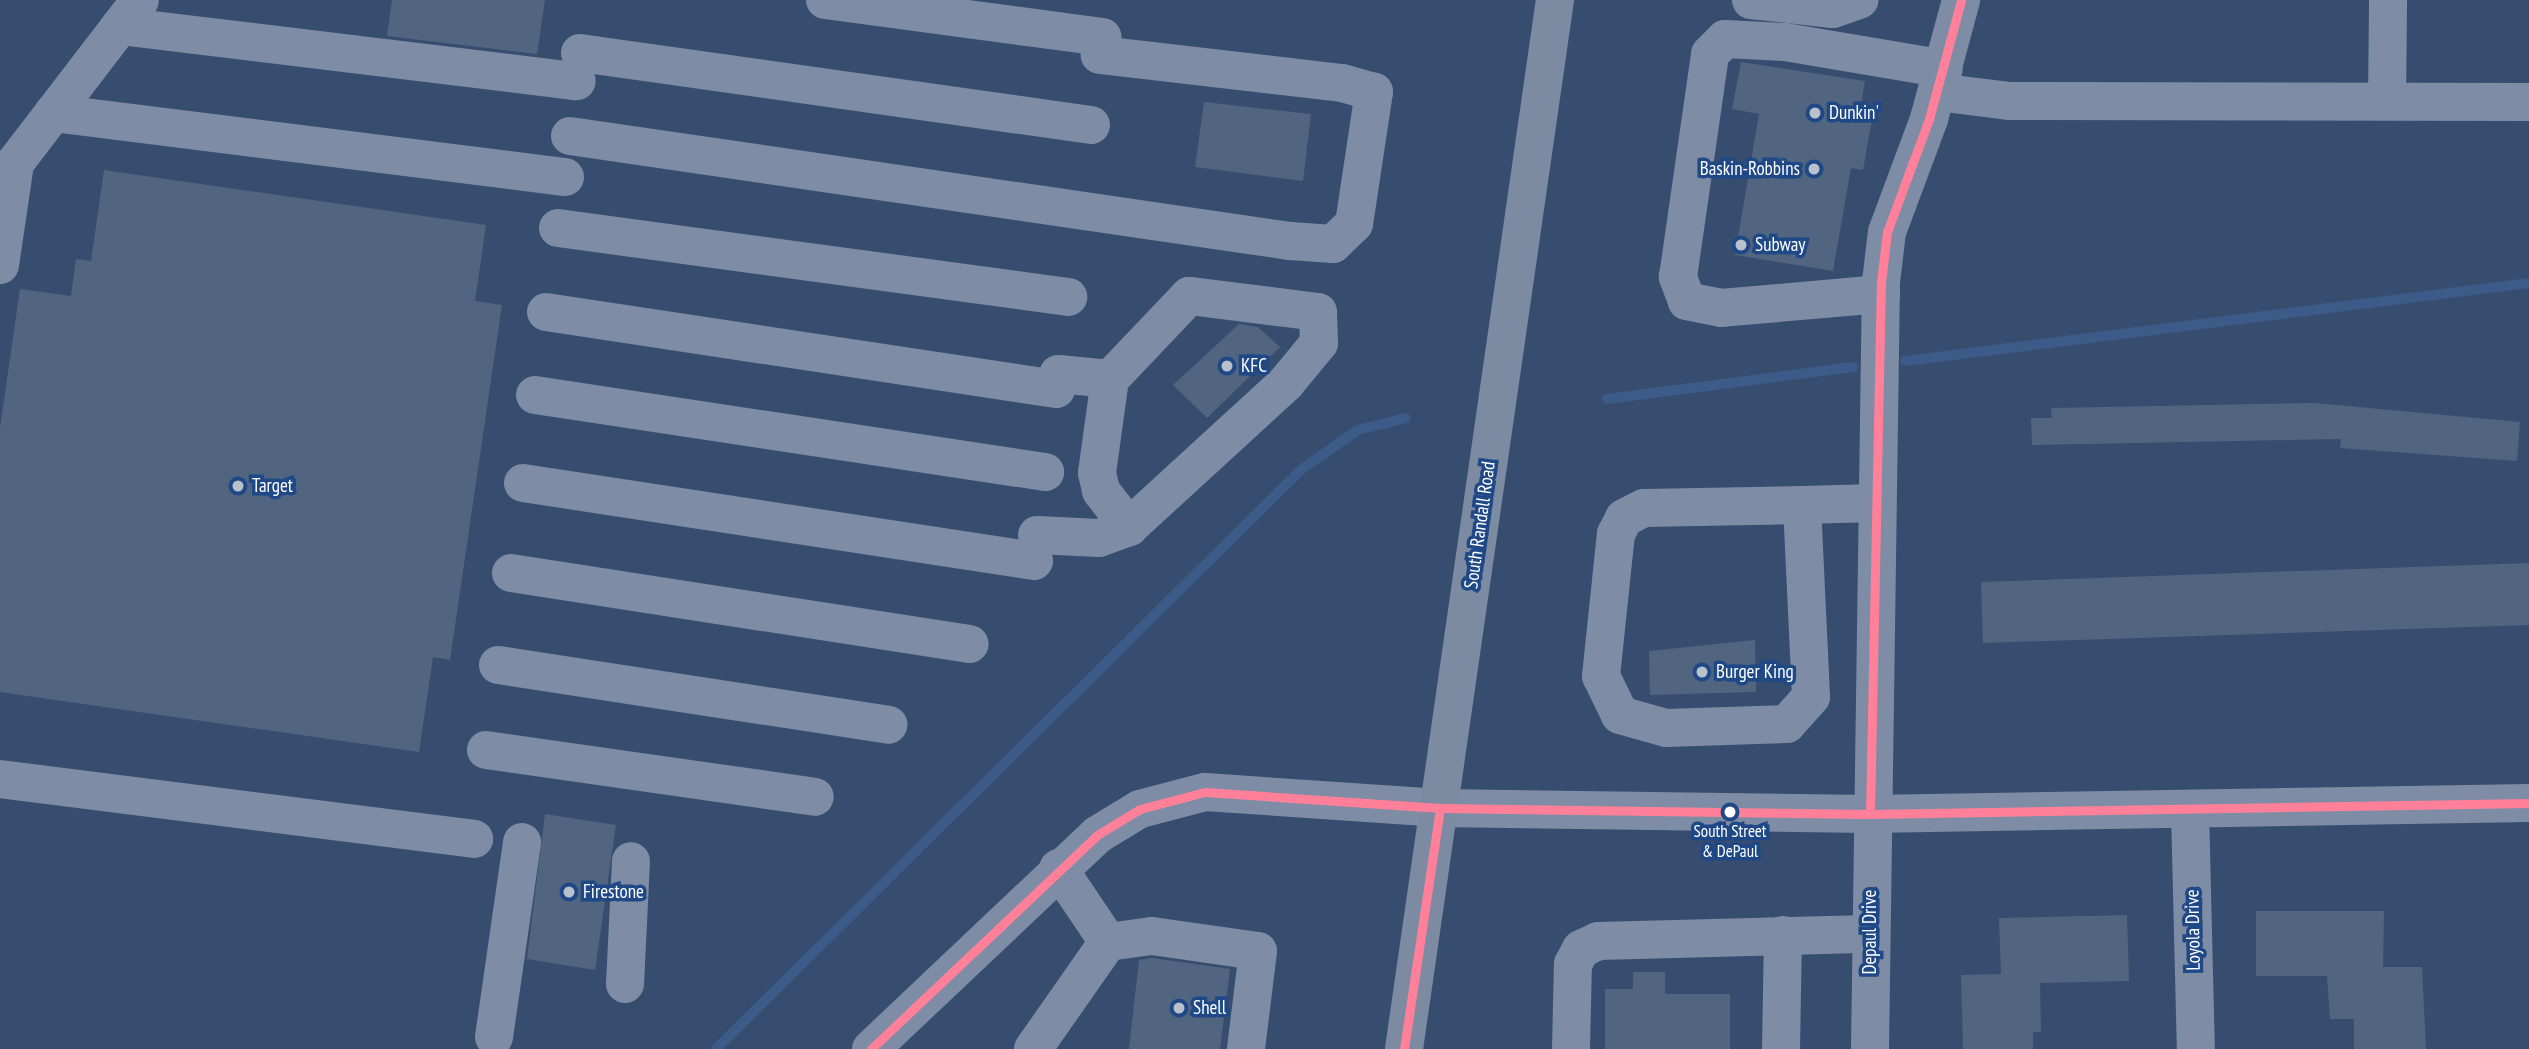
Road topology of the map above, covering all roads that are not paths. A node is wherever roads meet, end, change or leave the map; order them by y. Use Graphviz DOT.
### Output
graph roads {
  1 [pos="825,0"];
  2 [pos="1555,0"];
  3 [pos="1751,0"];
  4 [pos="1859,0"];
  5 [pos="1961,0"];
  6 [pos="2388,0"];
  7 [pos="130,13"];
  8 [pos="1940,80"];
  9 [pos="2388,101"];
  10 [pos="2529,102"];
  11 [pos="53,113"];
  12 [pos="1091,125"];
  13 [pos="570,136"];
  14 [pos="565,177"];
  15 [pos="558,228"];
  16 [pos="0,265"];
  17 [pos="1881,294"];
  18 [pos="1068,297"];
  19 [pos="547,312"];
  20 [pos="1110,379"];
  21 [pos="535,395"];
  22 [pos="1045,472"];
  23 [pos="523,483"];
  24 [pos="1876,503"];
  25 [pos="1802,505"];
  26 [pos="1129,527"];
  27 [pos="511,573"];
  28 [pos="970,644"];
  29 [pos="498,665"];
  30 [pos="888,725"];
  31 [pos="486,750"];
  32 [pos="0,779"];
  33 [pos="815,797"];
  34 [pos="2529,803"];
  35 [pos="1440,808"];
  36 [pos="2190,810"];
  37 [pos="1870,814"];
  38 [pos="474,839"];
  39 [pos="522,842"];
  40 [pos="631,861"];
  41 [pos="1058,868"];
  42 [pos="1870,934"];
  43 [pos="1783,935"];
  44 [pos="1108,942"];
  45 [pos="625,984"];
  46 [pos="494,1037"];
  47 [pos="871,1049"];
  48 [pos="1033,1049"];
  49 [pos="1246,1049"];
  50 [pos="1404,1049"];
  51 [pos="1571,1049"];
  52 [pos="1781,1049"];
  53 [pos="1870,1049"];
  54 [pos="2196,1049"];
  1 -- 13 [label="street"];
  2 -- 35 [label="main road, South Randall Road"];
  3 -- 4 [label="street"];
  5 -- 8 [label="street, Depaul Drive"];
  6 -- 9 [label="street"];
  7 -- 11 [label="street"];
  7 -- 12 [label="street"];
  8 -- 9 [label="street"];
  8 -- 17 [label="street, Depaul Drive"];
  8 -- 17 [label="street"];
  9 -- 10 [label="street"];
  11 -- 14 [label="street"];
  11 -- 16 [label="street"];
  15 -- 18 [label="street"];
  17 -- 24 [label="street, Depaul Drive"];
  19 -- 20 [label="street"];
  20 -- 26 [label="street"];
  20 -- 26 [label="street"];
  21 -- 22 [label="street"];
  23 -- 26 [label="street"];
  24 -- 25 [label="street"];
  24 -- 37 [label="street, Depaul Drive"];
  25 -- 25 [label="street"];
  27 -- 28 [label="street"];
  29 -- 30 [label="street"];
  31 -- 33 [label="street"];
  32 -- 38 [label="street"];
  34 -- 36 [label="street"];
  35 -- 37 [label="street"];
  35 -- 41 [label="street"];
  35 -- 50 [label="main road, South Randall Road"];
  36 -- 37 [label="street"];
  36 -- 54 [label="street, Loyola Drive"];
  37 -- 42 [label="street, Depaul Drive"];
  39 -- 46 [label="street"];
  40 -- 45 [label="street"];
  41 -- 44 [label="street"];
  41 -- 47 [label="street"];
  42 -- 43 [label="street"];
  42 -- 53 [label="street, Depaul Drive"];
  43 -- 51 [label="street"];
  43 -- 52 [label="street"];
  44 -- 48 [label="street"];
  44 -- 49 [label="street"];
}
